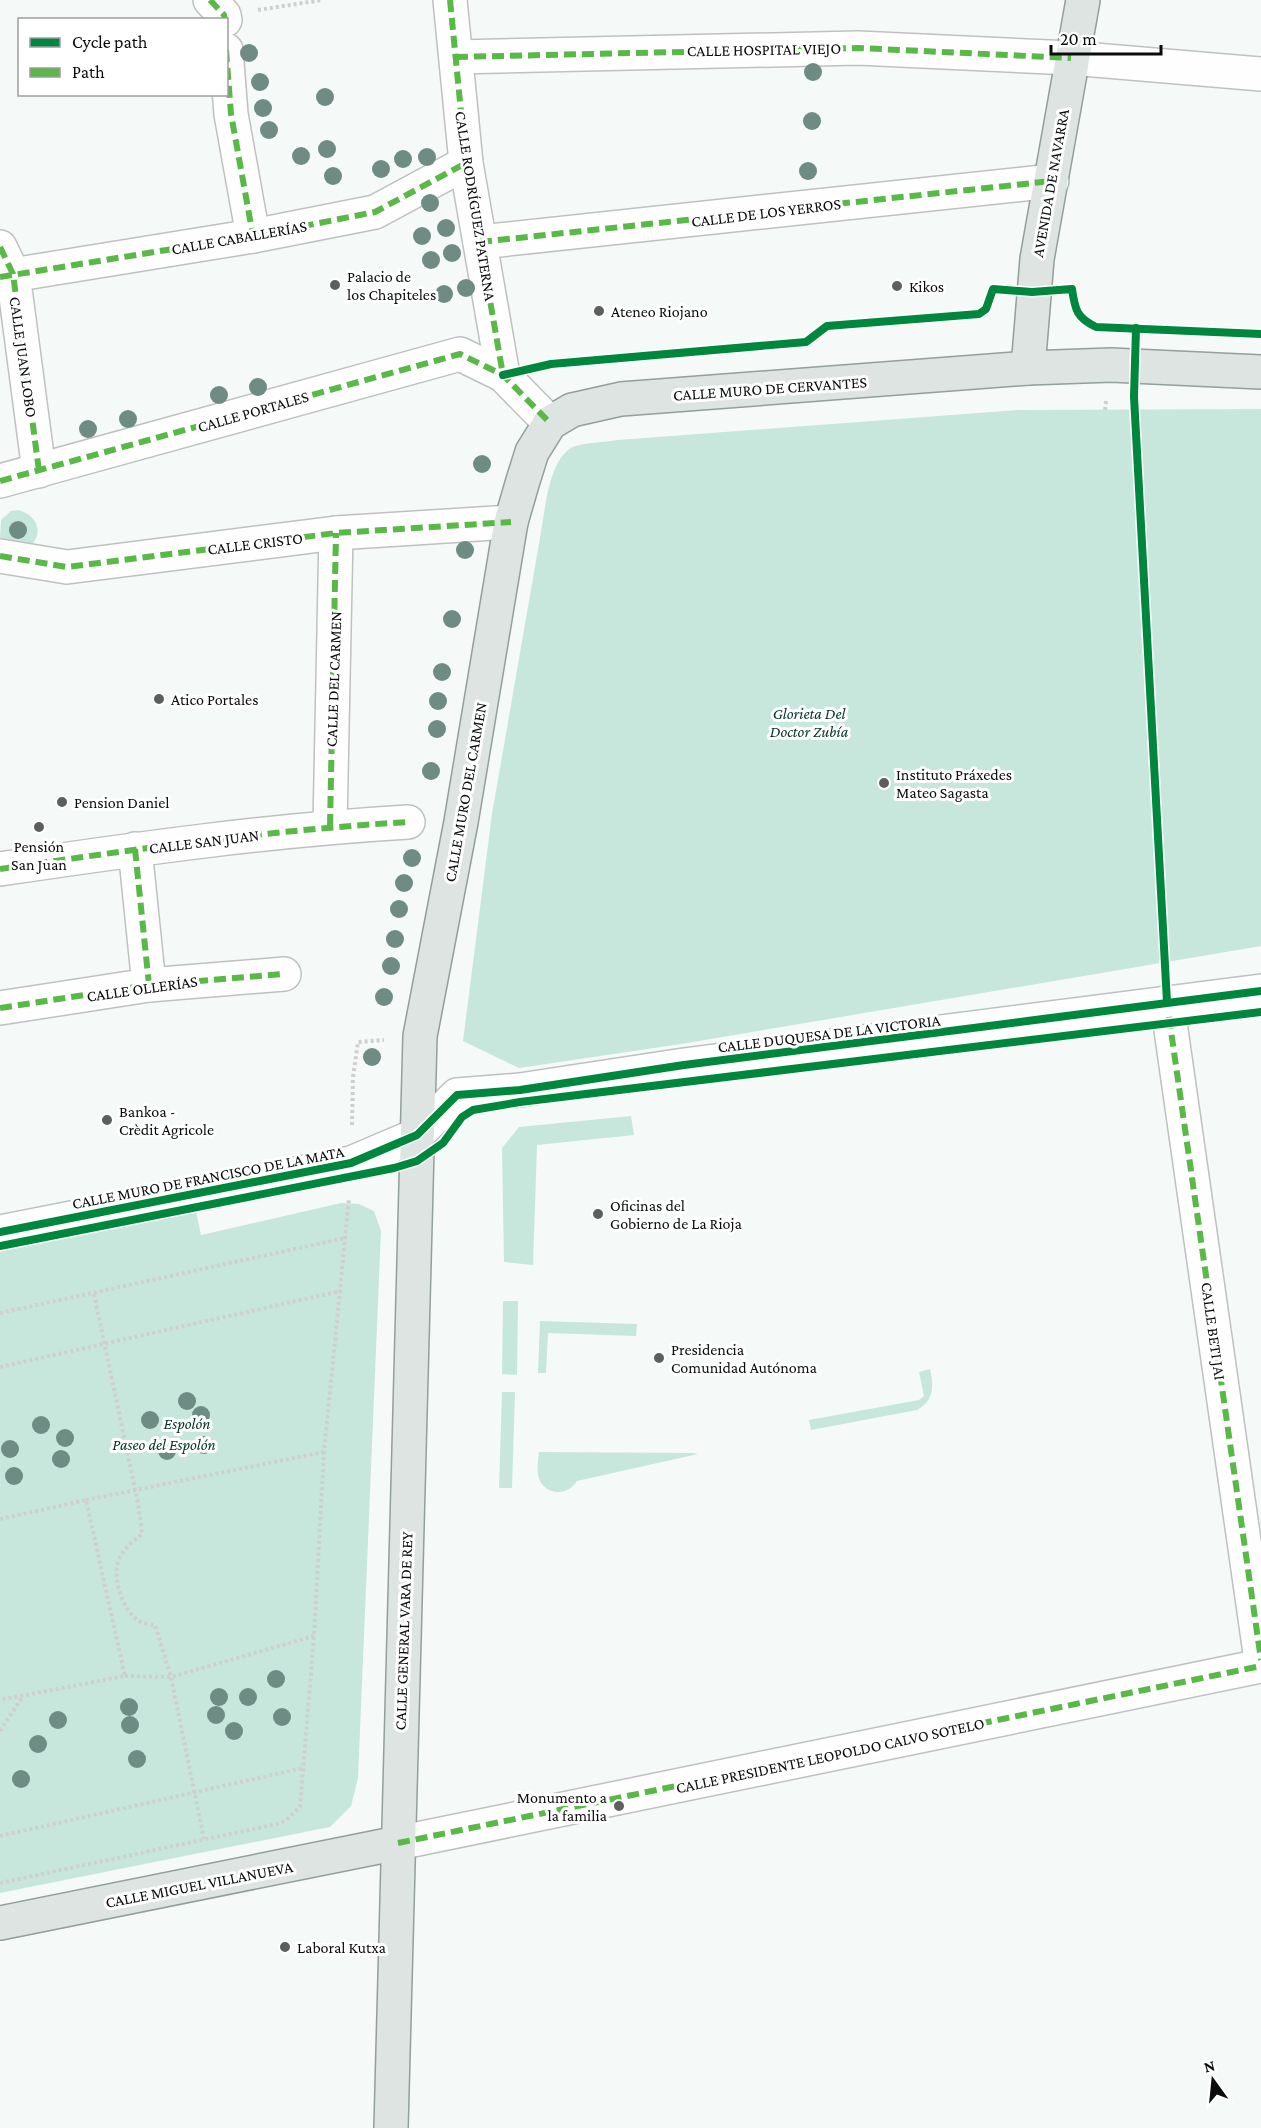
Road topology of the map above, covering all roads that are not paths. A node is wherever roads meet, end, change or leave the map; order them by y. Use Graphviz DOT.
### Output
graph roads {
  1 [pos="450,0"];
  2 [pos="1083,0"];
  3 [pos="456,57"];
  4 [pos="1071,58"];
  5 [pos="1261,74"];
  6 [pos="228,76"];
  7 [pos="466,163"];
  8 [pos="1052,181"];
  9 [pos="253,236"];
  10 [pos="480,242"];
  11 [pos="4,266"];
  12 [pos="1028,368"];
  13 [pos="1261,372"];
  14 [pos="503,375"];
  15 [pos="550,423"];
  16 [pos="39,471"];
  17 [pos="0,481"];
  18 [pos="511,522"];
  19 [pos="336,533"];
  20 [pos="0,556"];
  21 [pos="408,822"];
  22 [pos="330,826"];
  23 [pos="135,849"];
  24 [pos="0,869"];
  25 [pos="284,974"];
  26 [pos="149,985"];
  27 [pos="1261,991"];
  28 [pos="1167,1002"];
  29 [pos="0,1008"];
  30 [pos="417,1135"];
  31 [pos="0,1232"];
  32 [pos="1261,1660"];
  33 [pos="1261,1666"];
  34 [pos="398,1843"];
  35 [pos="0,1923"];
  36 [pos="391,2128"];
  1 -- 3 [label="street, CALLE RODRÍGUEZ PATERNA"];
  2 -- 4 [label="main road, AVENIDA DE NAVARRA"];
  3 -- 4 [label="street, CALLE HOSPITAL VIEJO"];
  3 -- 7 [label="street, CALLE RODRÍGUEZ PATERNA"];
  4 -- 5 [label="street, CALLE HOSPITAL VIEJO"];
  4 -- 8 [label="main road, AVENIDA DE NAVARRA"];
  6 -- 9 [label="street"];
  7 -- 9 [label="street, CALLE CABALLERÍAS"];
  7 -- 10 [label="street, CALLE RODRÍGUEZ PATERNA"];
  8 -- 10 [label="street, CALLE DE LOS YERROS"];
  8 -- 12 [label="main road, AVENIDA DE NAVARRA"];
  9 -- 11 [label="street, CALLE CABALLERÍAS"];
  10 -- 14 [label="street, CALLE RODRÍGUEZ PATERNA"];
  11 -- 16 [label="street, CALLE JUAN LOBO"];
  12 -- 13 [label="main road, CALLE MURO DE CERVANTES"];
  12 -- 15 [label="main road, CALLE MURO DE CERVANTES"];
  14 -- 15 [label="street, CALLE PORTALES"];
  14 -- 16 [label="street, CALLE PORTALES"];
  15 -- 18 [label="main road, CALLE MURO DEL CARMEN"];
  16 -- 17 [label="street, CALLE PORTALES"];
  18 -- 19 [label="street, CALLE CRISTO"];
  18 -- 30 [label="main road, CALLE MURO DEL CARMEN"];
  19 -- 20 [label="street, CALLE CRISTO"];
  19 -- 22 [label="street, CALLE DEL CARMEN"];
  21 -- 22 [label="street, CALLE SAN JUAN"];
  22 -- 23 [label="street, CALLE SAN JUAN"];
  23 -- 24 [label="street, CALLE SAN JUAN"];
  23 -- 26 [label="street"];
  25 -- 26 [label="street, CALLE OLLERÍAS"];
  26 -- 29 [label="street, CALLE OLLERÍAS"];
  27 -- 28 [label="street, CALLE DUQUESA DE LA VICTORIA"];
  28 -- 30 [label="street, CALLE DUQUESA DE LA VICTORIA"];
  28 -- 32 [label="street, CALLE BETI JAI"];
  30 -- 31 [label="street, CALLE MURO DE FRANCISCO DE LA MATA"];
  30 -- 34 [label="main road, CALLE GENERAL VARA DE REY"];
  33 -- 34 [label="street, CALLE PRESIDENTE LEOPOLDO CALVO SOTELO"];
  34 -- 35 [label="main road, CALLE MIGUEL VILLANUEVA"];
  34 -- 36 [label="main road, CALLE GENERAL VARA DE REY"];
}
